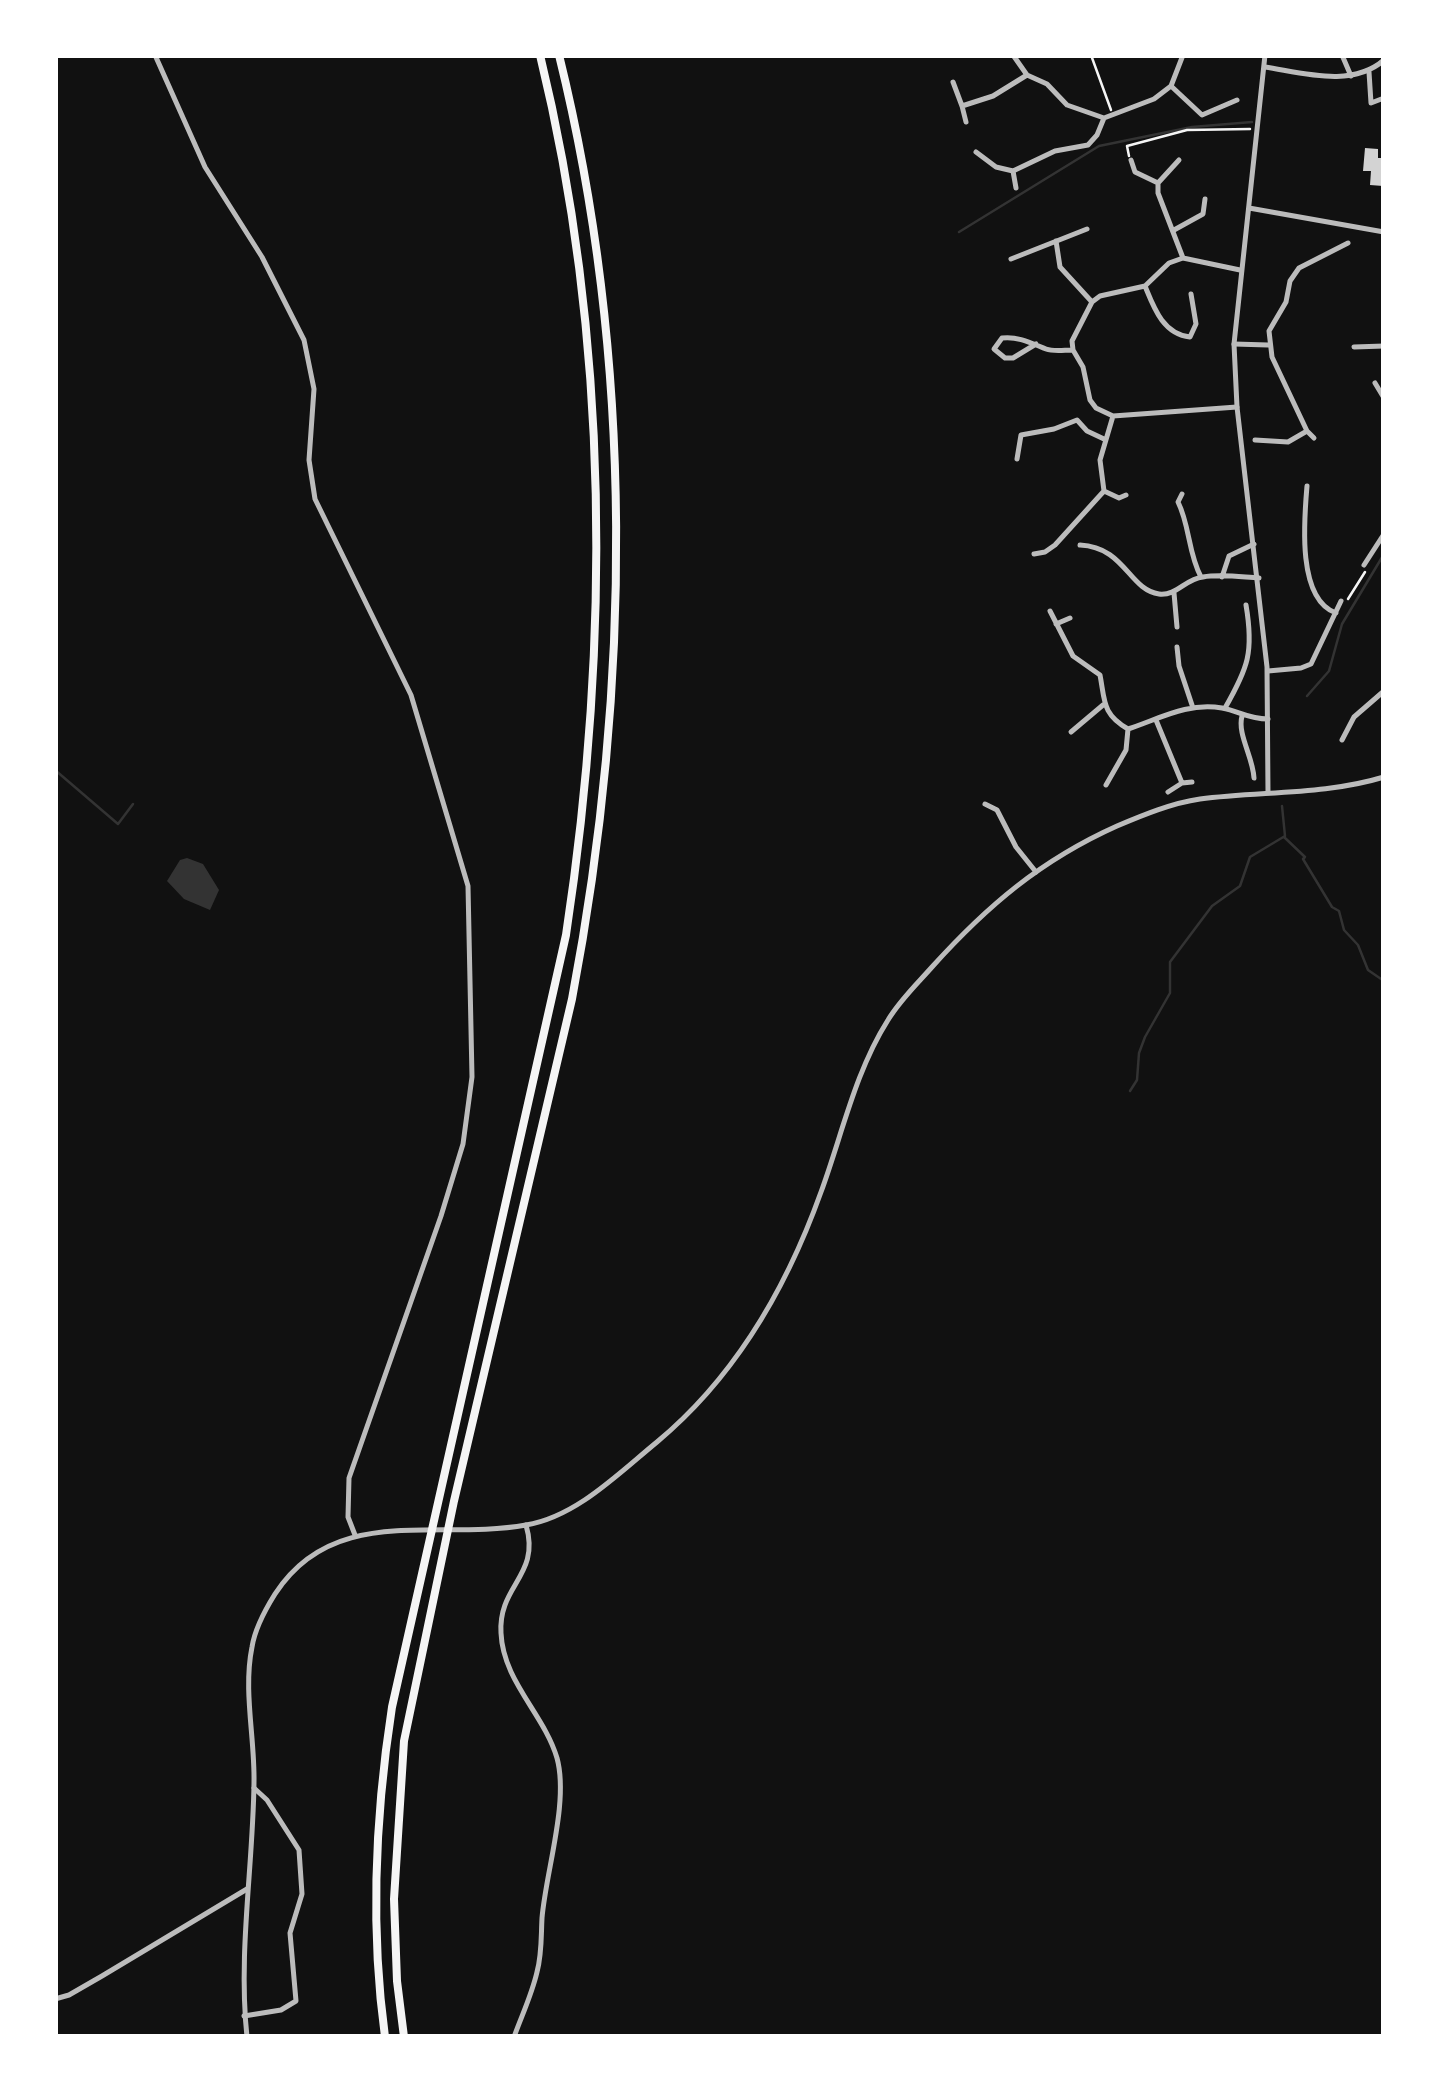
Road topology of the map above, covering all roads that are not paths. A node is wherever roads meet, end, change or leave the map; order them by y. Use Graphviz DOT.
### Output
graph roads {
  1 [pos="156,55"];
  2 [pos="540,55"];
  3 [pos="559,55"];
  4 [pos="1013,55"];
  5 [pos="1182,55"];
  6 [pos="1265,55"];
  7 [pos="1342,55"];
  8 [pos="1384,60"];
  9 [pos="1265,67"];
  10 [pos="1370,72"];
  11 [pos="1027,75"];
  12 [pos="1351,76"];
  13 [pos="953,82"];
  14 [pos="1171,86"];
  15 [pos="1384,98"];
  16 [pos="1237,100"];
  17 [pos="962,106"];
  18 [pos="1104,118"];
  19 [pos="966,122"];
  20 [pos="976,152"];
  21 [pos="1131,160"];
  22 [pos="1180,160"];
  23 [pos="1013,171"];
  24 [pos="1158,183"];
  25 [pos="1016,188"];
  26 [pos="1205,199"];
  27 [pos="1248,208"];
  28 [pos="1087,229"];
  29 [pos="1174,230"];
  30 [pos="1384,232"];
  31 [pos="1056,241"];
  32 [pos="1348,243"];
  33 [pos="1183,258"];
  34 [pos="1012,259"];
  35 [pos="1240,270"];
  36 [pos="1145,286"];
  37 [pos="1191,294"];
  38 [pos="1092,302"];
  39 [pos="1036,344"];
  40 [pos="1234,344"];
  41 [pos="1268,345"];
  42 [pos="1354,346"];
  43 [pos="1384,346"];
  44 [pos="1073,350"];
  45 [pos="1375,383"];
  46 [pos="1384,398"];
  47 [pos="1237,407"];
  48 [pos="1112,416"];
  49 [pos="1307,431"];
  50 [pos="1314,438"];
  51 [pos="1104,439"];
  52 [pos="1255,440"];
  53 [pos="1017,459"];
  54 [pos="1307,486"];
  55 [pos="1104,491"];
  56 [pos="1182,494"];
  57 [pos="1126,495"];
  58 [pos="1384,534"];
  59 [pos="1254,544"];
  60 [pos="1080,545"];
  61 [pos="1034,554"];
  62 [pos="1364,566"];
  63 [pos="1200,576"];
  64 [pos="1222,577"];
  65 [pos="1259,578"];
  66 [pos="1174,593"];
  67 [pos="1341,601"];
  68 [pos="1246,604"];
  69 [pos="1050,610"];
  70 [pos="1336,612"];
  71 [pos="1070,618"];
  72 [pos="1056,624"];
  73 [pos="1177,627"];
  74 [pos="1177,647"];
  75 [pos="1268,671"];
  76 [pos="1384,691"];
  77 [pos="1102,705"];
  78 [pos="1193,708"];
  79 [pos="1225,708"];
  80 [pos="1242,716"];
  81 [pos="1268,719"];
  82 [pos="1156,720"];
  83 [pos="1128,729"];
  84 [pos="1346,729"];
  85 [pos="1072,732"];
  86 [pos="1355,733"];
  87 [pos="1342,740"];
  88 [pos="1384,776"];
  89 [pos="1254,778"];
  90 [pos="1182,782"];
  91 [pos="1192,782"];
  92 [pos="1106,785"];
  93 [pos="1168,792"];
  94 [pos="1268,793"];
  95 [pos="986,804"];
  96 [pos="1036,872"];
  97 [pos="526,1526"];
  98 [pos="355,1535"];
  99 [pos="254,1788"];
  100 [pos="247,1889"];
  101 [pos="55,1999"];
  102 [pos="244,2016"];
  103 [pos="247,2037"];
  104 [pos="385,2037"];
  105 [pos="404,2037"];
  106 [pos="514,2037"];
  1 -- 98 [label="street"];
  2 -- 104 [label="highway"];
  3 -- 105 [label="highway"];
  4 -- 11 [label="street"];
  5 -- 14 [label="street"];
  6 -- 9 [label="street"];
  7 -- 12 [label="street"];
  8 -- 10 [label="street"];
  9 -- 12 [label="street"];
  9 -- 27 [label="street"];
  10 -- 12 [label="street"];
  10 -- 15 [label="street"];
  11 -- 17 [label="street"];
  11 -- 18 [label="street"];
  13 -- 17 [label="street"];
  14 -- 16 [label="street"];
  14 -- 18 [label="street"];
  17 -- 19 [label="street"];
  18 -- 23 [label="street"];
  20 -- 23 [label="street"];
  21 -- 24 [label="street"];
  22 -- 24 [label="street"];
  23 -- 25 [label="street"];
  24 -- 29 [label="street"];
  26 -- 29 [label="street"];
  27 -- 30 [label="street"];
  27 -- 35 [label="street"];
  28 -- 31 [label="street"];
  29 -- 33 [label="street"];
  31 -- 34 [label="street"];
  31 -- 38 [label="street"];
  32 -- 41 [label="street"];
  33 -- 35 [label="street"];
  33 -- 36 [label="street"];
  35 -- 40 [label="street"];
  36 -- 37 [label="street"];
  36 -- 38 [label="street"];
  38 -- 44 [label="street"];
  39 -- 39 [label="street"];
  39 -- 44 [label="street"];
  40 -- 41 [label="street"];
  40 -- 47 [label="street"];
  41 -- 49 [label="street"];
  42 -- 43 [label="street"];
  44 -- 48 [label="street"];
  45 -- 46 [label="street"];
  47 -- 48 [label="street"];
  47 -- 59 [label="street"];
  48 -- 51 [label="street"];
  49 -- 50 [label="street"];
  49 -- 52 [label="street"];
  51 -- 53 [label="street"];
  51 -- 55 [label="street"];
  54 -- 70 [label="street"];
  55 -- 57 [label="street"];
  55 -- 61 [label="street"];
  56 -- 63 [label="street"];
  58 -- 62 [label="street"];
  59 -- 64 [label="street"];
  59 -- 65 [label="street"];
  60 -- 66 [label="street"];
  63 -- 64 [label="street"];
  63 -- 66 [label="street"];
  64 -- 65 [label="street"];
  65 -- 75 [label="street"];
  66 -- 73 [label="street"];
  67 -- 70 [label="street"];
  68 -- 79 [label="street"];
  69 -- 72 [label="street"];
  70 -- 75 [label="street"];
  71 -- 72 [label="street"];
  72 -- 77 [label="street"];
  74 -- 78 [label="street"];
  75 -- 81 [label="street"];
  76 -- 84 [label="street"];
  77 -- 83 [label="street"];
  77 -- 85 [label="street"];
  78 -- 79 [label="street"];
  78 -- 82 [label="street"];
  79 -- 80 [label="street"];
  80 -- 81 [label="street"];
  80 -- 89 [label="street"];
  81 -- 94 [label="street"];
  82 -- 83 [label="street"];
  82 -- 90 [label="street"];
  83 -- 92 [label="street"];
  84 -- 86 [label="street"];
  84 -- 87 [label="street"];
  88 -- 94 [label="street"];
  90 -- 91 [label="street"];
  90 -- 93 [label="street"];
  94 -- 96 [label="street"];
  95 -- 96 [label="street"];
  96 -- 97 [label="street"];
  97 -- 98 [label="street"];
  97 -- 106 [label="street"];
  98 -- 99 [label="street"];
  99 -- 100 [label="street"];
  99 -- 102 [label="street"];
  100 -- 101 [label="street"];
  100 -- 102 [label="street"];
  102 -- 103 [label="street"];
}
